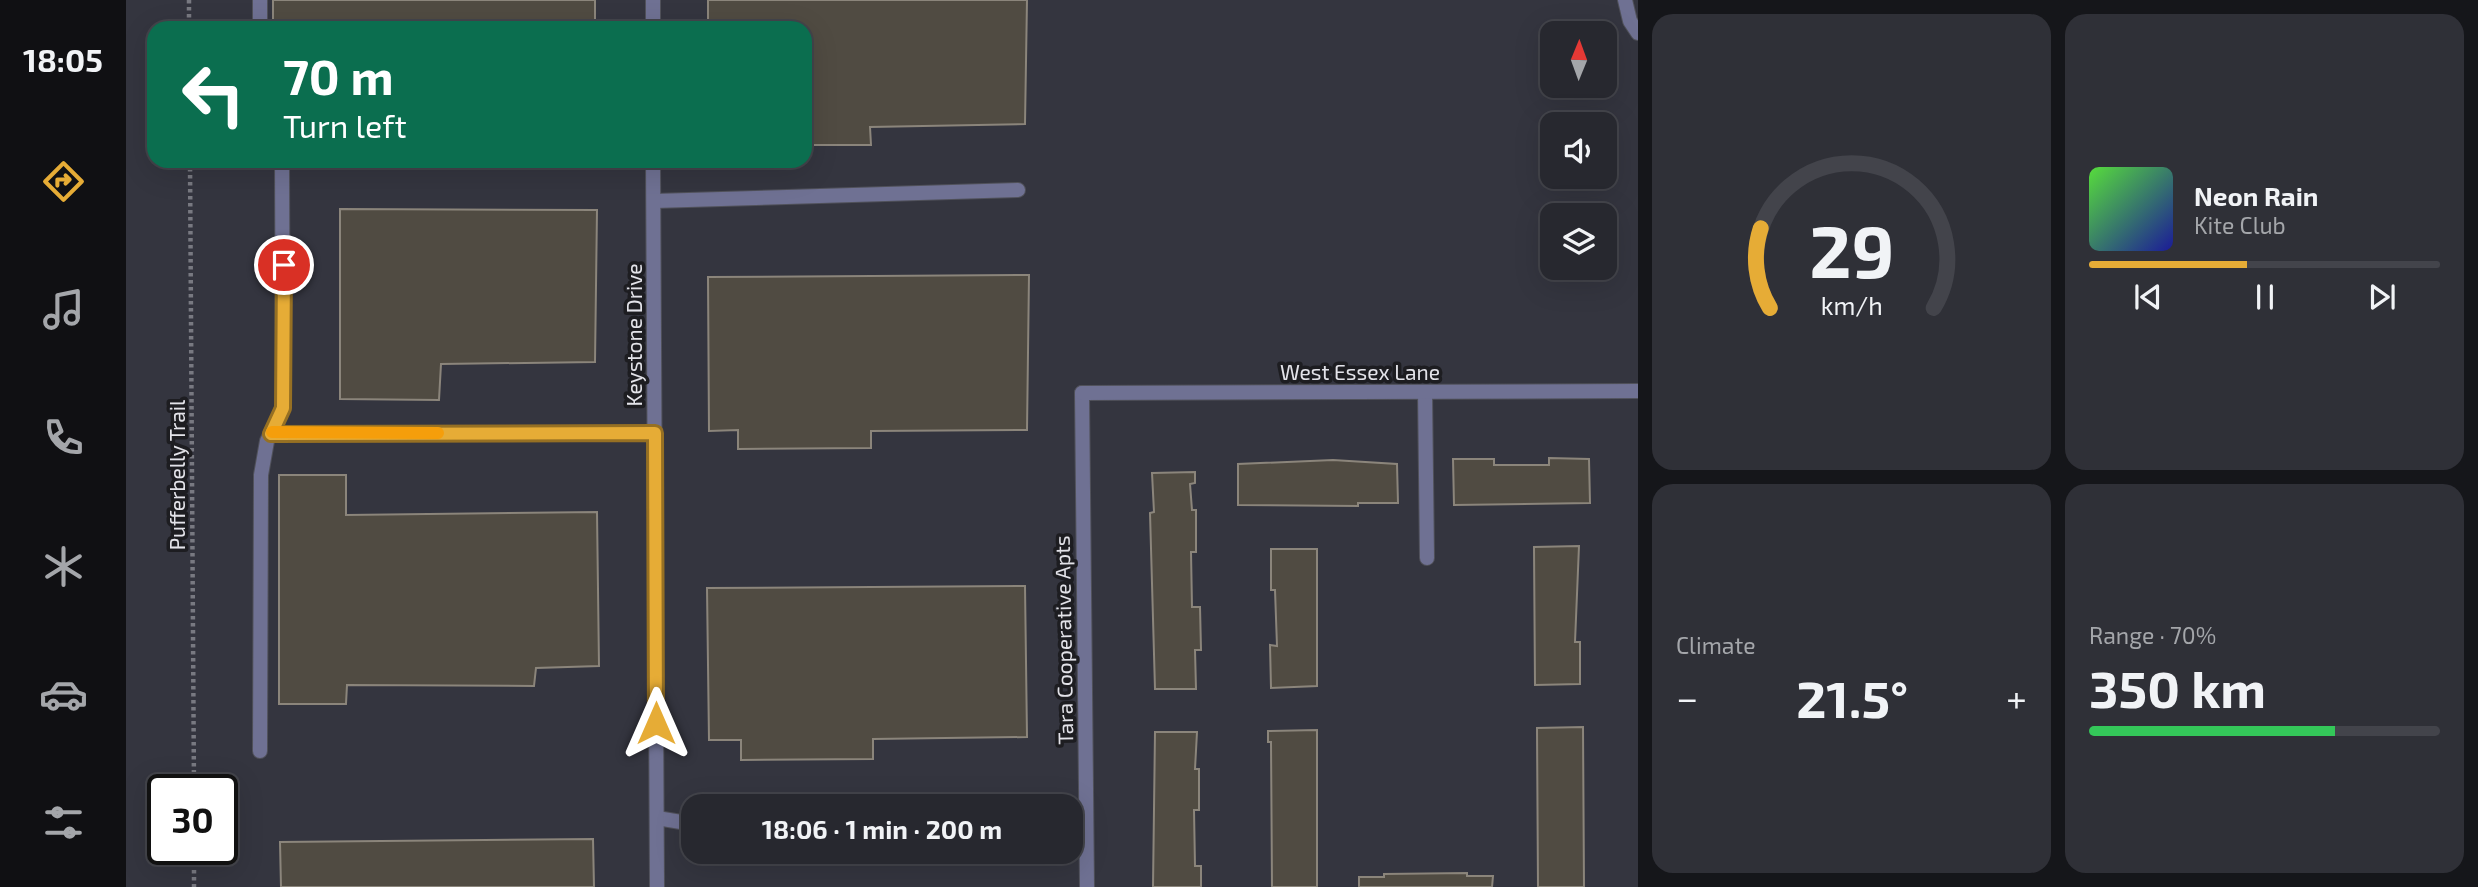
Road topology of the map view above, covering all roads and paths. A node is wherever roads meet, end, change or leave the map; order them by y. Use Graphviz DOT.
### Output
graph roads {
  1 [pos="189,0"];
  2 [pos="260,0"];
  3 [pos="653,0"];
  4 [pos="1625,0"];
  5 [pos="189,21"];
  6 [pos="260,21"];
  7 [pos="653,21"];
  8 [pos="1638,33"];
  9 [pos="190,168"];
  10 [pos="285,168"];
  11 [pos="653,168"];
  12 [pos="1018,190"];
  13 [pos="654,201"];
  14 [pos="1638,391"];
  15 [pos="1425,392"];
  16 [pos="1082,393"];
  17 [pos="655,433"];
  18 [pos="271,434"];
  19 [pos="1427,558"];
  20 [pos="260,751"];
  21 [pos="194,774"];
  22 [pos="657,818"];
  23 [pos="681,822"];
  24 [pos="194,865"];
  25 [pos="194,887"];
  26 [pos="657,887"];
  27 [pos="1087,887"];
  1 -- 5 [label="path"];
  2 -- 6 [label="street"];
  3 -- 7 [label="street"];
  4 -- 8 [label="street"];
  9 -- 21 [label="path, Pufferbelly Trail"];
  10 -- 18 [label="street"];
  11 -- 13 [label="street, Keystone Drive"];
  12 -- 13 [label="street"];
  13 -- 17 [label="street, Keystone Drive"];
  14 -- 15 [label="street, West Essex Lane"];
  15 -- 16 [label="street, West Essex Lane"];
  15 -- 19 [label="street"];
  16 -- 27 [label="street, Tara Cooperative Apts"];
  17 -- 18 [label="street"];
  17 -- 22 [label="street, Keystone Drive"];
  18 -- 20 [label="street"];
  22 -- 23 [label="street"];
  22 -- 26 [label="street, Keystone Drive"];
  24 -- 25 [label="path"];
}
